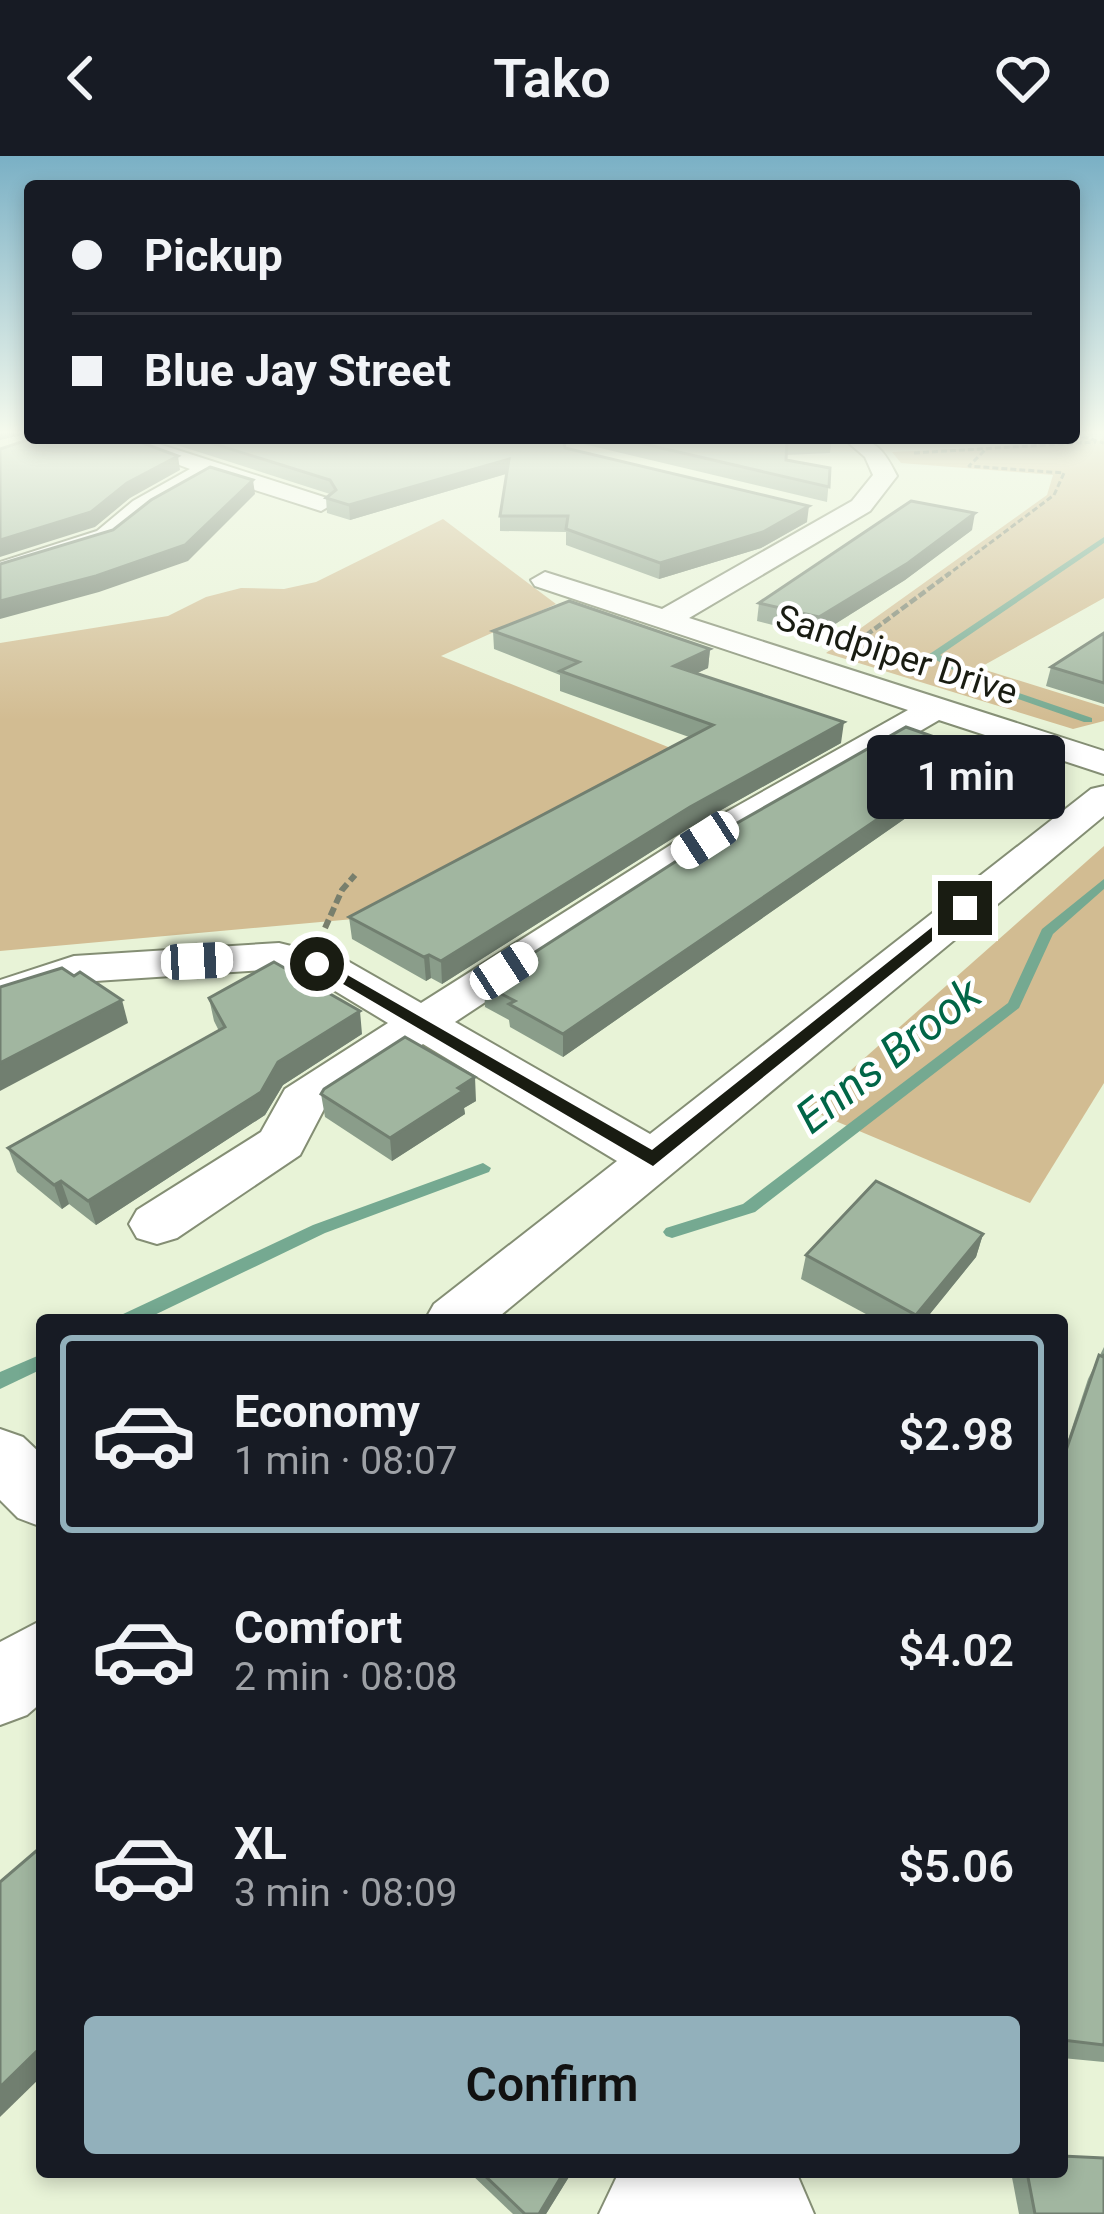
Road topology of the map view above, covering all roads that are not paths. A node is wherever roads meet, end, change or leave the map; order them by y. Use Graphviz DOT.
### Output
graph roads {
  1 [pos="116,528"];
  2 [pos="825,528"];
  3 [pos="0,571"];
  4 [pos="545,580"];
  5 [pos="666,619"];
  6 [pos="936,708"];
  7 [pos="1104,763"];
  8 [pos="1104,797"];
  9 [pos="0,995"];
  10 [pos="423,1023"];
  11 [pos="653,1159"];
  12 [pos="157,1224"];
  13 [pos="462,1314"];
  14 [pos="0,1456"];
  15 [pos="36,1492"];
  16 [pos="36,1659"];
  17 [pos="0,1689"];
  18 [pos="711,2178"];
  19 [pos="719,2178"];
  20 [pos="648,2214"];
  21 [pos="765,2214"];
  1 -- 3 [label="street"];
  2 -- 5 [label="street, Sandpiper Drive"];
  4 -- 5 [label="street, Sandpiper Drive"];
  5 -- 6 [label="street, Sandpiper Drive"];
  6 -- 7 [label="street, Sandpiper Drive"];
  6 -- 10 [label="street"];
  8 -- 11 [label="street"];
  9 -- 10 [label="street"];
  10 -- 11 [label="street"];
  10 -- 12 [label="street"];
  11 -- 13 [label="street"];
  14 -- 15 [label="street"];
  16 -- 17 [label="street"];
  18 -- 20 [label="street"];
  19 -- 21 [label="street"];
}
